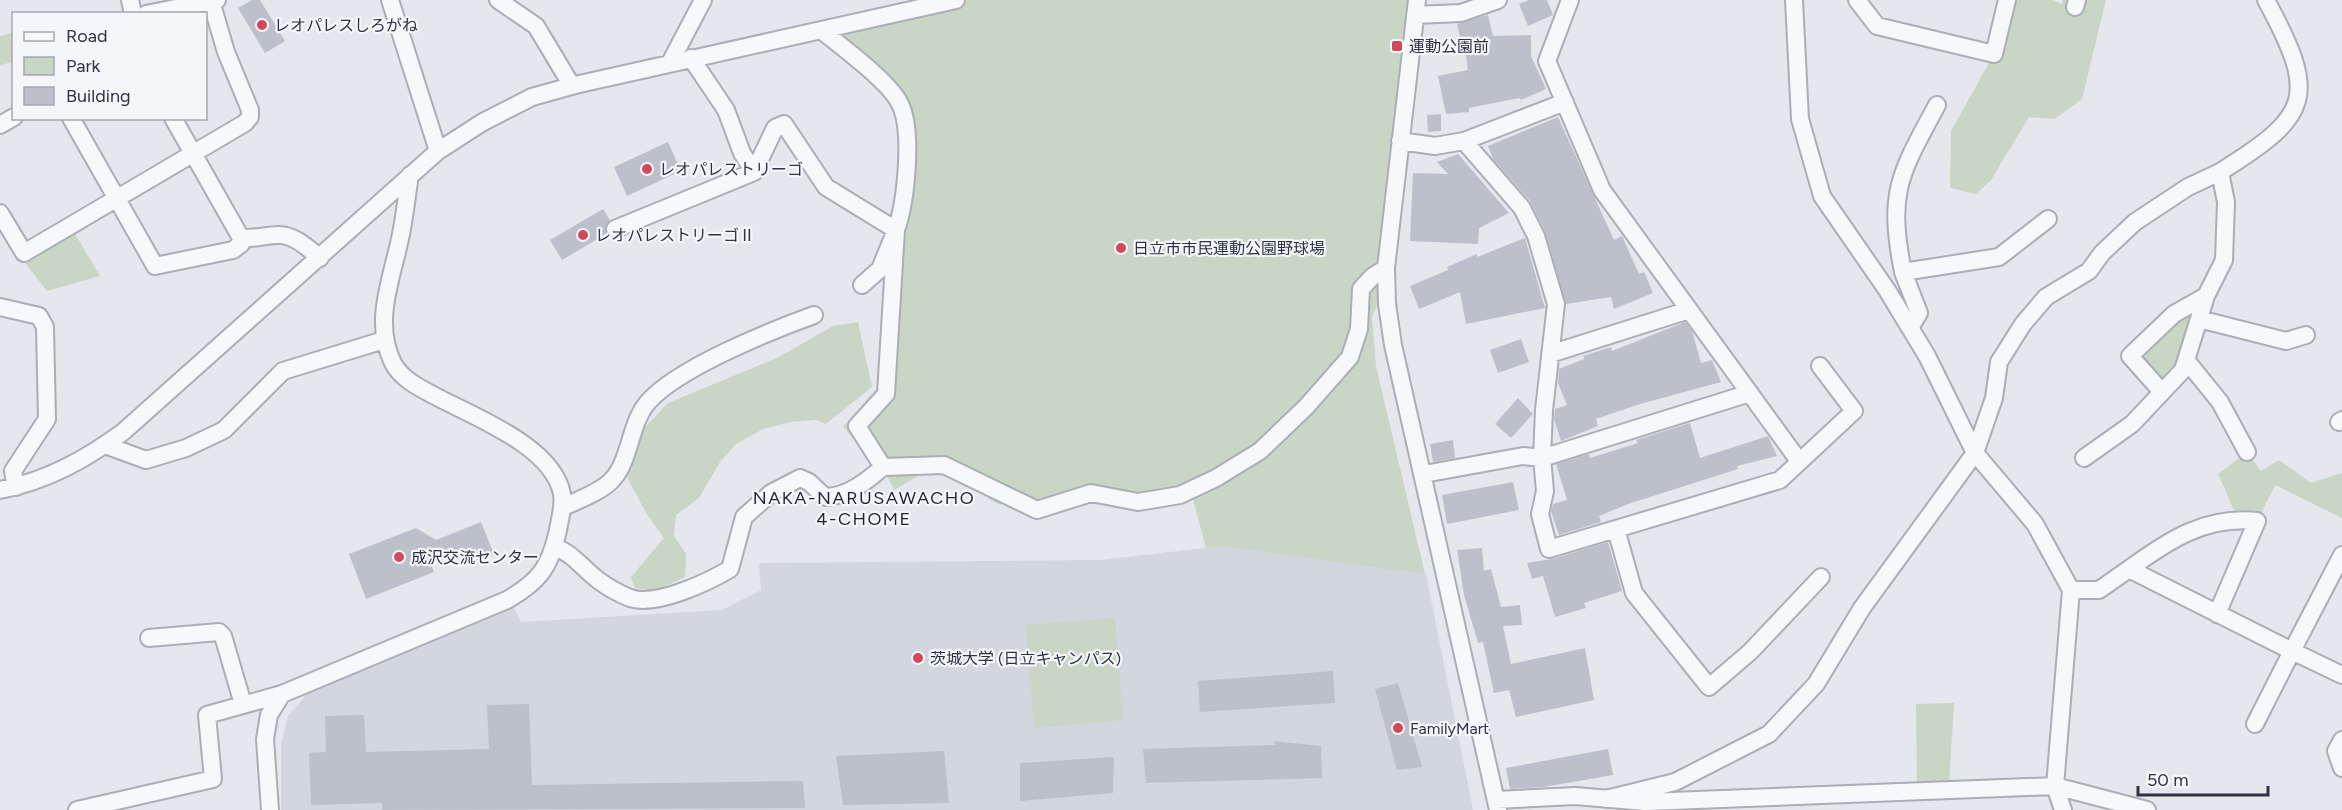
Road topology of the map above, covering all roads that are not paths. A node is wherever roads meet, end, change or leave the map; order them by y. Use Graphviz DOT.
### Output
graph roads {
  1 [pos="390,0"];
  2 [pos="498,0"];
  3 [pos="703,0"];
  4 [pos="956,0"];
  5 [pos="1498,0"];
  6 [pos="1570,0"];
  7 [pos="1794,0"];
  8 [pos="2007,0"];
  9 [pos="2266,0"];
  10 [pos="214,1"];
  11 [pos="1860,1"];
  12 [pos="914,4"];
  13 [pos="1416,8"];
  14 [pos="156,12"];
  15 [pos="821,30"];
  16 [pos="691,58"];
  17 [pos="670,63"];
  18 [pos="572,86"];
  19 [pos="1565,102"];
  20 [pos="1937,105"];
  21 [pos="72,120"];
  22 [pos="174,120"];
  23 [pos="1400,141"];
  24 [pos="1464,141"];
  25 [pos="438,151"];
  26 [pos="193,154"];
  27 [pos="754,172"];
  28 [pos="2220,172"];
  29 [pos="410,175"];
  30 [pos="117,199"];
  31 [pos="0,213"];
  32 [pos="2048,219"];
  33 [pos="615,230"];
  34 [pos="896,230"];
  35 [pos="242,238"];
  36 [pos="320,258"];
  37 [pos="1386,268"];
  38 [pos="1903,272"];
  39 [pos="862,285"];
  40 [pos="2206,296"];
  41 [pos="0,306"];
  42 [pos="1689,310"];
  43 [pos="814,315"];
  44 [pos="2199,319"];
  45 [pos="1910,328"];
  46 [pos="2306,335"];
  47 [pos="384,340"];
  48 [pos="1550,354"];
  49 [pos="2186,360"];
  50 [pos="1820,366"];
  51 [pos="2162,392"];
  52 [pos="1750,393"];
  53 [pos="105,445"];
  54 [pos="2247,452"];
  55 [pos="1975,453"];
  56 [pos="1542,458"];
  57 [pos="2084,458"];
  58 [pos="1799,461"];
  59 [pos="882,467"];
  60 [pos="1424,474"];
  61 [pos="8,488"];
  62 [pos="562,508"];
  63 [pos="1616,528"];
  64 [pos="554,547"];
  65 [pos="2342,555"];
  66 [pos="2129,569"];
  67 [pos="1821,577"];
  68 [pos="2071,590"];
  69 [pos="2217,614"];
  70 [pos="149,638"];
  71 [pos="2292,651"];
  72 [pos="2342,675"];
  73 [pos="282,694"];
  74 [pos="243,704"];
  75 [pos="2255,724"];
  76 [pos="2342,740"];
  77 [pos="2342,768"];
  78 [pos="2055,786"];
  79 [pos="1606,799"];
  80 [pos="1497,805"];
  81 [pos="118,806"];
  82 [pos="77,810"];
  83 [pos="270,810"];
  84 [pos="2063,810"];
  85 [pos="2146,810"];
  1 -- 25 [label="street"];
  2 -- 18 [label="street"];
  3 -- 17 [label="street"];
  4 -- 12 [label="street"];
  5 -- 13 [label="street"];
  6 -- 19 [label="street"];
  7 -- 45 [label="street"];
  8 -- 11 [label="street"];
  9 -- 28 [label="street"];
  10 -- 14 [label="street"];
  10 -- 26 [label="street"];
  12 -- 15 [label="street"];
  13 -- 23 [label="street"];
  15 -- 16 [label="street"];
  15 -- 34 [label="street"];
  16 -- 17 [label="street"];
  16 -- 27 [label="street"];
  17 -- 18 [label="street"];
  18 -- 25 [label="street"];
  19 -- 24 [label="street"];
  19 -- 42 [label="street"];
  20 -- 38 [label="street"];
  21 -- 30 [label="street"];
  22 -- 26 [label="street"];
  23 -- 24 [label="street"];
  23 -- 37 [label="street"];
  24 -- 48 [label="street"];
  25 -- 29 [label="street"];
  26 -- 30 [label="street"];
  26 -- 35 [label="street"];
  27 -- 33 [label="street"];
  27 -- 34 [label="street"];
  28 -- 40 [label="street"];
  28 -- 55 [label="street"];
  29 -- 36 [label="street"];
  29 -- 47 [label="street"];
  30 -- 31 [label="street"];
  30 -- 35 [label="street"];
  32 -- 38 [label="street"];
  34 -- 39 [label="street"];
  34 -- 59 [label="street"];
  35 -- 36 [label="street"];
  36 -- 53 [label="street"];
  37 -- 59 [label="street"];
  37 -- 60 [label="street"];
  38 -- 45 [label="street"];
  40 -- 44 [label="street"];
  40 -- 51 [label="street"];
  41 -- 61 [label="street"];
  42 -- 48 [label="street"];
  42 -- 52 [label="street"];
  43 -- 62 [label="street"];
  44 -- 46 [label="street"];
  44 -- 49 [label="street"];
  45 -- 55 [label="street"];
  47 -- 53 [label="street"];
  47 -- 62 [label="street"];
  48 -- 56 [label="street"];
  49 -- 51 [label="street"];
  49 -- 54 [label="street"];
  50 -- 58 [label="street"];
  51 -- 57 [label="street"];
  52 -- 56 [label="street"];
  52 -- 58 [label="street"];
  53 -- 61 [label="street"];
  55 -- 68 [label="street"];
  55 -- 79 [label="street"];
  56 -- 60 [label="street"];
  56 -- 63 [label="street"];
  58 -- 63 [label="street"];
  59 -- 64 [label="street"];
  60 -- 80 [label="street"];
  62 -- 64 [label="street"];
  63 -- 67 [label="street"];
  64 -- 73 [label="street"];
  65 -- 71 [label="street"];
  66 -- 68 [label="street"];
  66 -- 69 [label="street"];
  66 -- 69 [label="street"];
  68 -- 78 [label="street"];
  69 -- 71 [label="street"];
  70 -- 74 [label="street"];
  71 -- 72 [label="street"];
  71 -- 75 [label="street"];
  73 -- 74 [label="street"];
  73 -- 83 [label="street"];
  74 -- 81 [label="street"];
  76 -- 77 [label="street"];
  78 -- 79 [label="street"];
  78 -- 84 [label="street"];
  78 -- 85 [label="street"];
  79 -- 80 [label="street"];
  81 -- 82 [label="street"];
}
